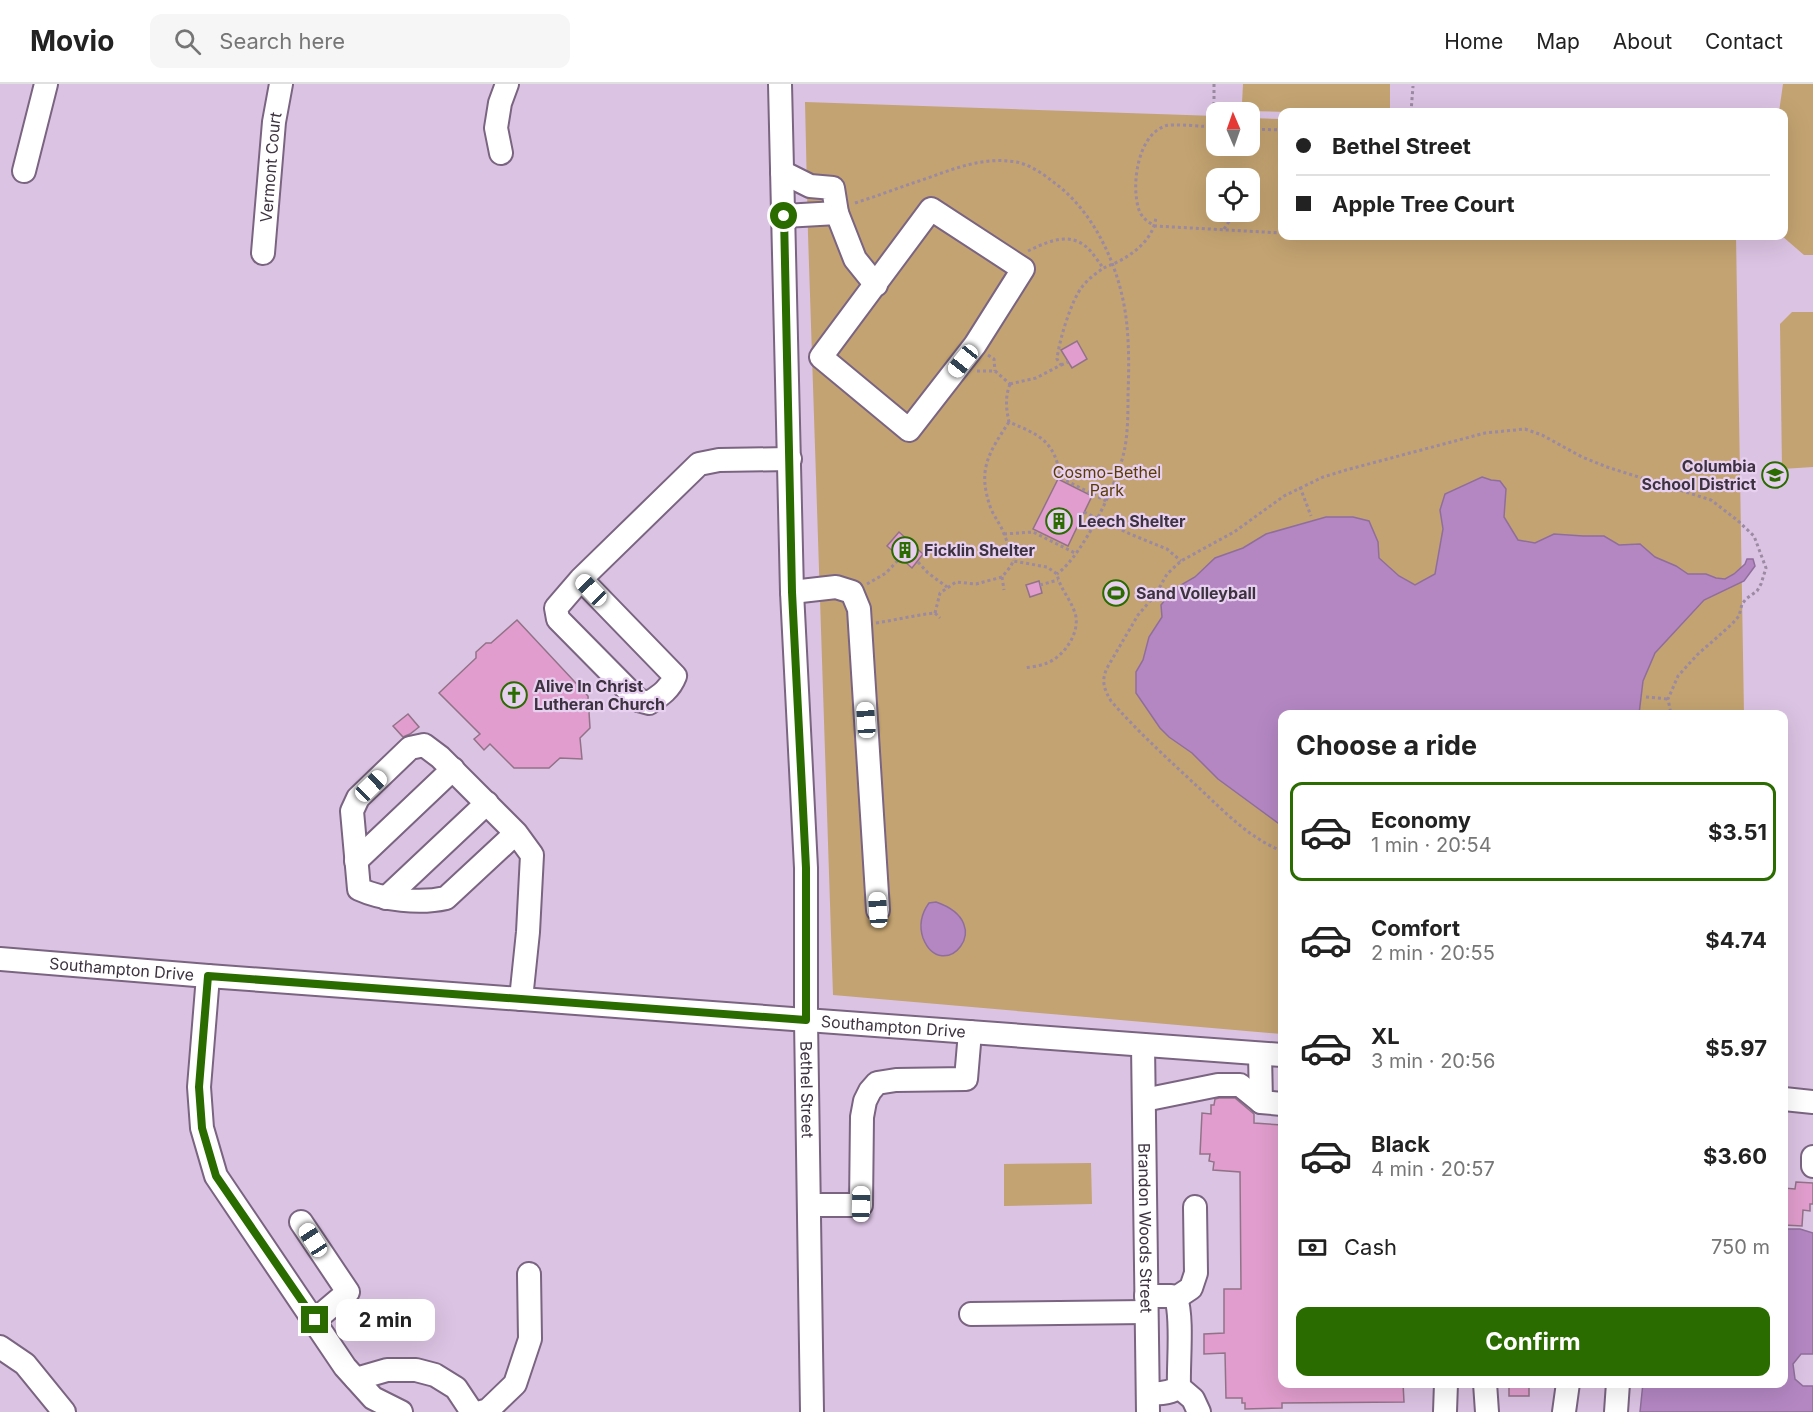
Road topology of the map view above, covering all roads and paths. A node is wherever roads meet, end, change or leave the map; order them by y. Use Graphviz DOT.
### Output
graph roads {
  1 [pos="46,84"];
  2 [pos="281,84"];
  3 [pos="507,84"];
  4 [pos="780,84"];
  5 [pos="1214,84"];
  6 [pos="1413,86"];
  7 [pos="1214,102"];
  8 [pos="1412,108"];
  9 [pos="1206,127"];
  10 [pos="1260,129"];
  11 [pos="1278,130"];
  12 [pos="501,153"];
  13 [pos="24,171"];
  14 [pos="782,172"];
  15 [pos="836,211"];
  16 [pos="784,216"];
  17 [pos="1156,217"];
  18 [pos="1229,222"];
  19 [pos="1155,226"];
  20 [pos="1224,230"];
  21 [pos="1278,232"];
  22 [pos="263,253"];
  23 [pos="1011,262"];
  24 [pos="1113,265"];
  25 [pos="1103,268"];
  26 [pos="876,285"];
  27 [pos="963,361"];
  28 [pos="1068,362"];
  29 [pos="1061,365"];
  30 [pos="1010,384"];
  31 [pos="1009,422"];
  32 [pos="790,459"];
  33 [pos="1300,487"];
  34 [pos="1106,501"];
  35 [pos="1084,512"];
  36 [pos="1311,516"];
  37 [pos="1098,519"];
  38 [pos="1004,534"];
  39 [pos="1075,553"];
  40 [pos="900,558"];
  41 [pos="1013,561"];
  42 [pos="1181,561"];
  43 [pos="918,562"];
  44 [pos="1057,574"];
  45 [pos="1002,577"];
  46 [pos="581,579"];
  47 [pos="1058,580"];
  48 [pos="1040,585"];
  49 [pos="947,587"];
  50 [pos="1004,590"];
  51 [pos="792,592"];
  52 [pos="852,592"];
  53 [pos="935,613"];
  54 [pos="940,618"];
  55 [pos="860,625"];
  56 [pos="1024,668"];
  57 [pos="1646,697"];
  58 [pos="1668,699"];
  59 [pos="1670,710"];
  60 [pos="453,769"];
  61 [pos="487,803"];
  62 [pos="516,833"];
  63 [pos="1278,849"];
  64 [pos="356,861"];
  65 [pos="386,897"];
  66 [pos="878,910"];
  67 [pos="0,959"];
  68 [pos="208,976"];
  69 [pos="521,999"];
  70 [pos="806,1020"];
  71 [pos="970,1032"];
  72 [pos="1143,1045"];
  73 [pos="1260,1054"];
  74 [pos="1278,1055"];
  75 [pos="1144,1100"];
  76 [pos="1788,1100"];
  77 [pos="1813,1102"];
  78 [pos="1272,1103"];
  79 [pos="1813,1157"];
  80 [pos="1813,1166"];
  81 [pos="810,1205"];
  82 [pos="1195,1207"];
  83 [pos="301,1222"];
  84 [pos="530,1274"];
  85 [pos="1176,1298"];
  86 [pos="1146,1304"];
  87 [pos="971,1314"];
  88 [pos="315,1320"];
  89 [pos="0,1347"];
  90 [pos="356,1379"];
  91 [pos="1179,1387"];
  92 [pos="1446,1388"];
  93 [pos="1485,1388"];
  94 [pos="1567,1388"];
  95 [pos="1618,1388"];
  96 [pos="1148,1403"];
  97 [pos="64,1412"];
  98 [pos="401,1412"];
  99 [pos="472,1412"];
  100 [pos="481,1412"];
  101 [pos="812,1412"];
  102 [pos="1199,1412"];
  103 [pos="1445,1412"];
  104 [pos="1486,1412"];
  105 [pos="1564,1412"];
  106 [pos="1616,1412"];
  1 -- 13 [label="street"];
  2 -- 22 [label="street, Vermont Court"];
  3 -- 12 [label="street"];
  4 -- 14 [label="street, Bethel Street"];
  5 -- 7 [label="path"];
  6 -- 8 [label="path"];
  9 -- 19 [label="path"];
  10 -- 11 [label="path"];
  14 -- 15 [label="street"];
  14 -- 16 [label="street, Bethel Street"];
  15 -- 16 [label="street"];
  15 -- 24 [label="path"];
  15 -- 26 [label="street"];
  16 -- 32 [label="street, Bethel Street"];
  17 -- 19 [label="path"];
  18 -- 20 [label="path"];
  19 -- 20 [label="path"];
  19 -- 24 [label="path"];
  20 -- 21 [label="path"];
  23 -- 25 [label="path"];
  23 -- 26 [label="street"];
  23 -- 27 [label="street"];
  24 -- 25 [label="path"];
  24 -- 34 [label="path"];
  25 -- 29 [label="path"];
  26 -- 27 [label="street"];
  27 -- 30 [label="path"];
  28 -- 29 [label="path"];
  29 -- 30 [label="path"];
  30 -- 31 [label="path"];
  31 -- 34 [label="path"];
  31 -- 38 [label="path"];
  32 -- 46 [label="street"];
  32 -- 51 [label="street, Bethel Street"];
  33 -- 36 [label="path"];
  33 -- 42 [label="path"];
  33 -- 58 [label="path"];
  34 -- 37 [label="path"];
  35 -- 37 [label="path"];
  37 -- 39 [label="path"];
  37 -- 42 [label="path"];
  38 -- 39 [label="path"];
  38 -- 41 [label="path"];
  39 -- 44 [label="path"];
  40 -- 52 [label="path"];
  41 -- 44 [label="path"];
  41 -- 45 [label="path"];
  42 -- 63 [label="path"];
  43 -- 49 [label="path"];
  44 -- 47 [label="path"];
  45 -- 49 [label="path"];
  45 -- 50 [label="path"];
  46 -- 46 [label="street"];
  47 -- 48 [label="path"];
  47 -- 56 [label="path"];
  49 -- 53 [label="path"];
  51 -- 52 [label="street"];
  51 -- 70 [label="street, Bethel Street"];
  52 -- 55 [label="street"];
  53 -- 54 [label="path"];
  53 -- 55 [label="path"];
  55 -- 66 [label="street"];
  57 -- 58 [label="path"];
  58 -- 59 [label="path"];
  60 -- 61 [label="street"];
  60 -- 64 [label="street"];
  60 -- 64 [label="street"];
  61 -- 62 [label="street"];
  61 -- 65 [label="street"];
  62 -- 65 [label="street"];
  62 -- 69 [label="street"];
  64 -- 65 [label="street"];
  67 -- 68 [label="street, Southampton Drive"];
  68 -- 69 [label="street, Southampton Drive"];
  68 -- 88 [label="street"];
  69 -- 70 [label="street, Southampton Drive"];
  70 -- 71 [label="street, Southampton Drive"];
  70 -- 81 [label="street, Bethel Street"];
  71 -- 72 [label="street, Southampton Drive"];
  71 -- 81 [label="street"];
  72 -- 73 [label="street, Southampton Drive"];
  72 -- 75 [label="street, Brandon Woods Street"];
  73 -- 74 [label="street, Southampton Drive"];
  73 -- 78 [label="street"];
  75 -- 78 [label="street"];
  75 -- 86 [label="street, Brandon Woods Street"];
  76 -- 77 [label="street"];
  79 -- 80 [label="street"];
  81 -- 101 [label="street, Bethel Street"];
  82 -- 85 [label="street"];
  83 -- 88 [label="street"];
  84 -- 100 [label="street"];
  85 -- 86 [label="street"];
  85 -- 91 [label="street"];
  86 -- 87 [label="street"];
  86 -- 96 [label="street, Brandon Woods Street"];
  88 -- 90 [label="street"];
  89 -- 97 [label="street"];
  90 -- 98 [label="street"];
  90 -- 99 [label="street"];
  91 -- 96 [label="street"];
  91 -- 102 [label="street"];
  92 -- 103 [label="street"];
  93 -- 104 [label="street"];
  94 -- 105 [label="street"];
  95 -- 106 [label="street"];
}
